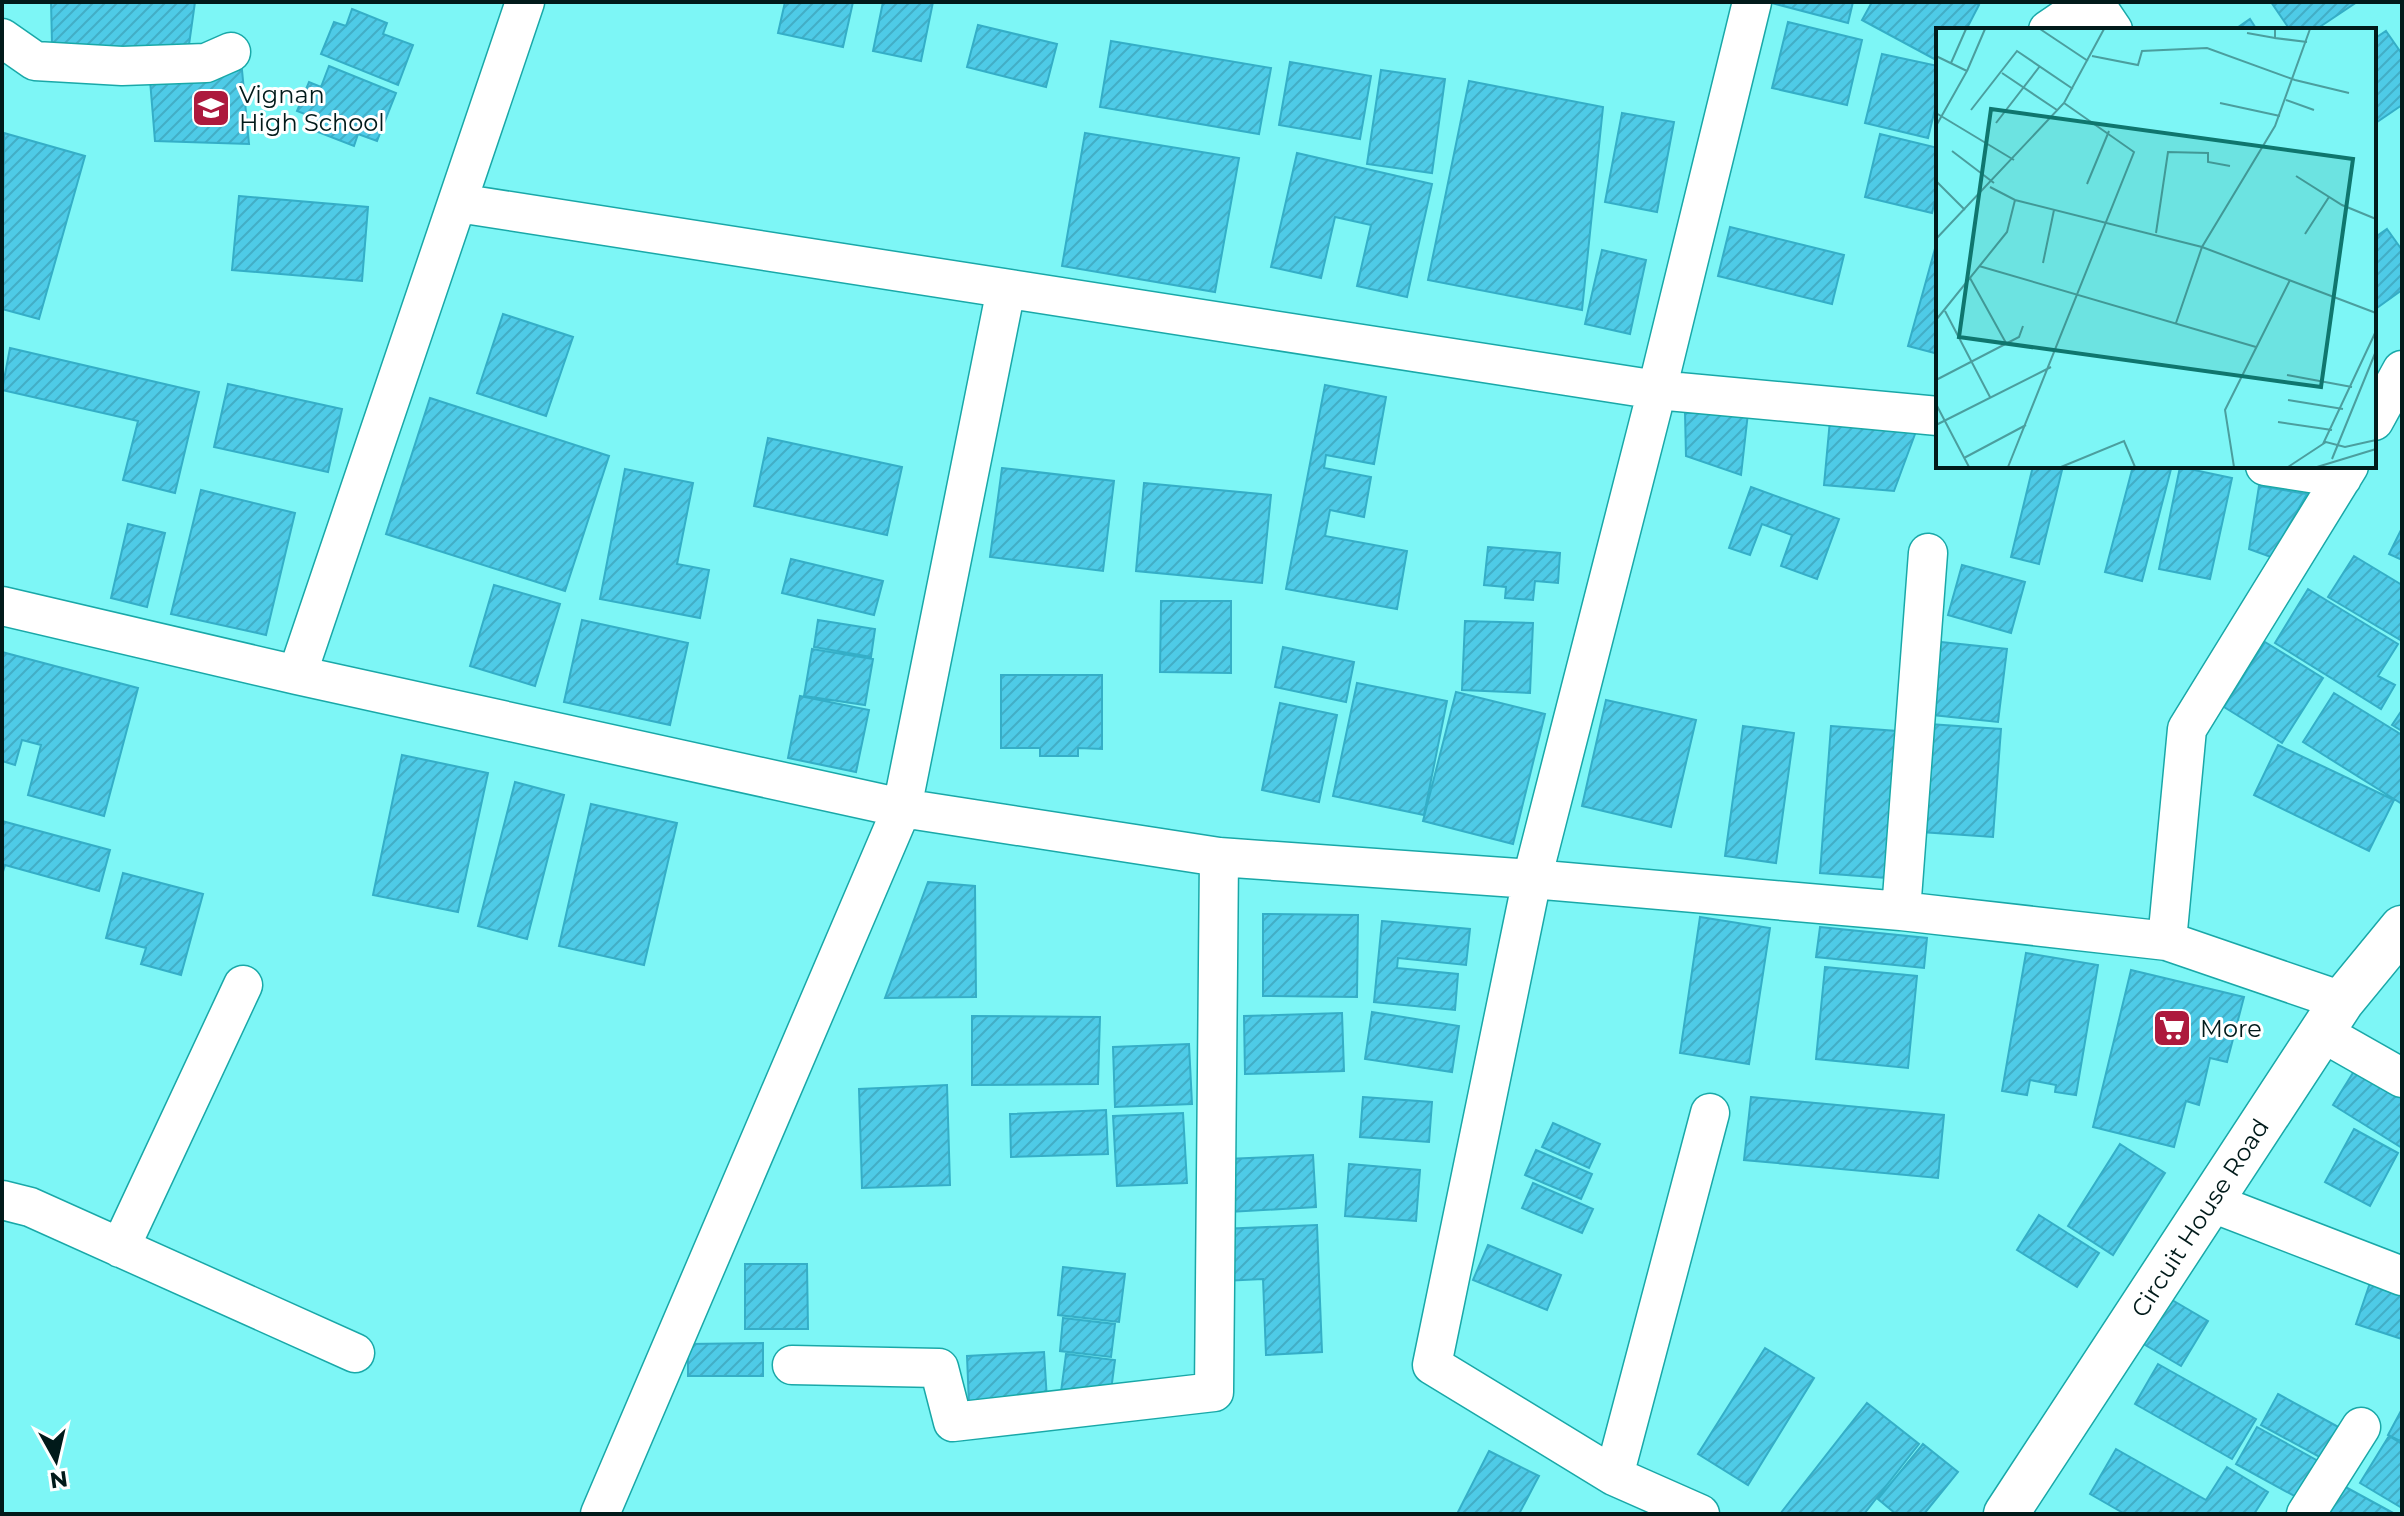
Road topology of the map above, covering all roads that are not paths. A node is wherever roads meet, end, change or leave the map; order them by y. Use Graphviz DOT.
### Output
graph roads {
  1 [pos="525,2"];
  2 [pos="1752,2"];
  3 [pos="2091,2"];
  4 [pos="2051,28"];
  5 [pos="2111,28"];
  6 [pos="2,38"];
  7 [pos="231,52"];
  8 [pos="458,203"];
  9 [pos="1006,289"];
  10 [pos="1657,390"];
  11 [pos="1936,416"];
  12 [pos="2292,468"];
  13 [pos="2346,472"];
  14 [pos="1928,553"];
  15 [pos="2,606"];
  16 [pos="297,675"];
  17 [pos="902,808"];
  18 [pos="1219,857"];
  19 [pos="1532,879"];
  20 [pos="1901,911"];
  21 [pos="2402,928"];
  22 [pos="2167,941"];
  23 [pos="243,985"];
  24 [pos="2332,1017"];
  25 [pos="2402,1078"];
  26 [pos="1710,1113"];
  27 [pos="2,1200"];
  28 [pos="2210,1202"];
  29 [pos="120,1248"];
  30 [pos="2402,1276"];
  31 [pos="355,1353"];
  32 [pos="792,1365"];
  33 [pos="2361,1427"];
  34 [pos="1614,1476"];
  35 [pos="600,1514"];
  36 [pos="1700,1514"];
  37 [pos="2006,1514"];
  38 [pos="2306,1514"];
  1 -- 8 [label="street"];
  2 -- 10 [label="street"];
  3 -- 4 [label="street"];
  3 -- 5 [label="street"];
  6 -- 7 [label="street"];
  8 -- 9 [label="street"];
  8 -- 16 [label="street"];
  9 -- 10 [label="street"];
  9 -- 17 [label="street"];
  10 -- 11 [label="street"];
  10 -- 19 [label="street"];
  12 -- 13 [label="street"];
  13 -- 22 [label="street"];
  14 -- 20 [label="street"];
  15 -- 16 [label="street"];
  16 -- 17 [label="street"];
  17 -- 18 [label="street"];
  17 -- 35 [label="street"];
  18 -- 19 [label="street"];
  18 -- 32 [label="street"];
  19 -- 20 [label="street"];
  19 -- 34 [label="street"];
  20 -- 22 [label="street"];
  21 -- 24 [label="street, Circuit House Road"];
  22 -- 24 [label="street"];
  23 -- 29 [label="street"];
  24 -- 25 [label="street"];
  24 -- 28 [label="street, Circuit House Road"];
  26 -- 34 [label="street"];
  27 -- 29 [label="street"];
  28 -- 30 [label="street"];
  28 -- 37 [label="street, Circuit House Road"];
  29 -- 31 [label="street"];
  33 -- 38 [label="street"];
  34 -- 36 [label="street"];
}
